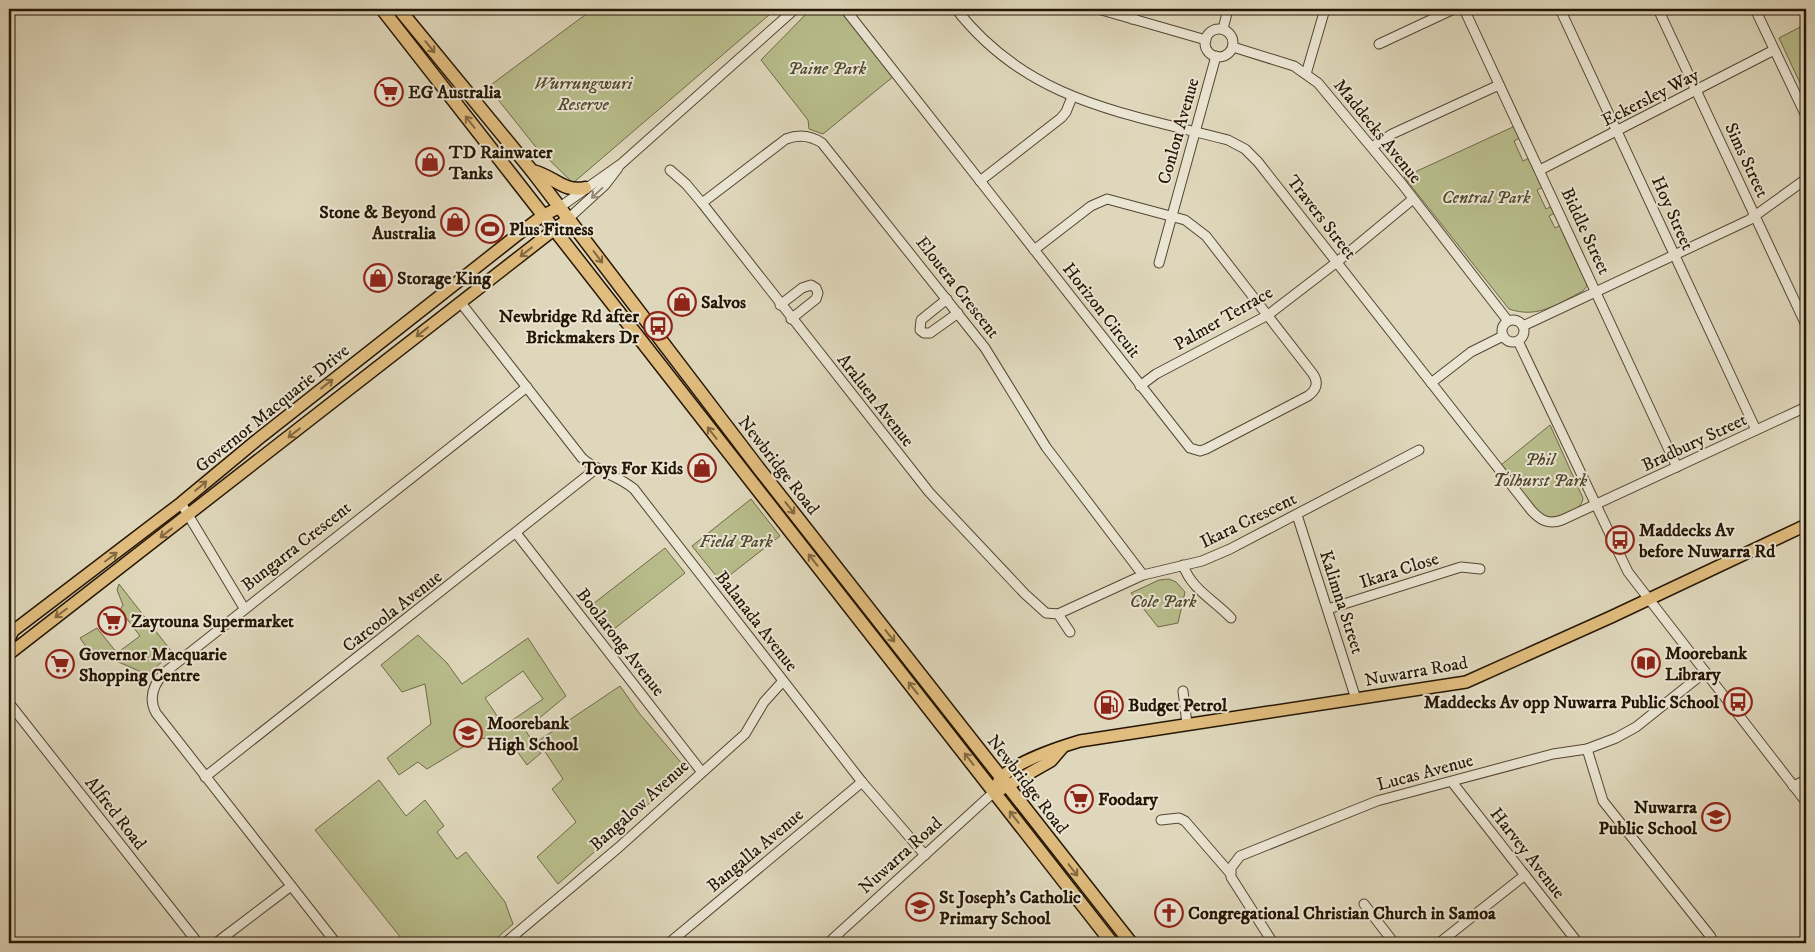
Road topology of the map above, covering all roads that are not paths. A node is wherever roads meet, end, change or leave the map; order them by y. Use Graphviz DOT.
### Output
graph roads {
  1 [pos="382,9"];
  2 [pos="400,9"];
  3 [pos="795,9"];
  4 [pos="845,9"];
  5 [pos="956,9"];
  6 [pos="1098,9"];
  7 [pos="1134,9"];
  8 [pos="1228,9"];
  9 [pos="1324,9"];
  10 [pos="1454,9"];
  11 [pos="1464,9"];
  12 [pos="1560,9"];
  13 [pos="1658,9"];
  14 [pos="1755,9"];
  15 [pos="1132,19"];
  16 [pos="1223,29"];
  17 [pos="1206,40"];
  18 [pos="1378,44"];
  19 [pos="1233,47"];
  20 [pos="1774,50"];
  21 [pos="1216,56"];
  22 [pos="1306,74"];
  23 [pos="1499,85"];
  24 [pos="1696,92"];
  25 [pos="1072,97"];
  26 [pos="1806,116"];
  27 [pos="1195,132"];
  28 [pos="1618,132"];
  29 [pos="1372,147"];
  30 [pos="621,164"];
  31 [pos="670,170"];
  32 [pos="1540,170"];
  33 [pos="532,171"];
  34 [pos="1806,179"];
  35 [pos="980,181"];
  36 [pos="586,188"];
  37 [pos="1413,198"];
  38 [pos="702,204"];
  39 [pos="560,207"];
  40 [pos="1172,215"];
  41 [pos="542,216"];
  42 [pos="1755,217"];
  43 [pos="568,218"];
  44 [pos="554,230"];
  45 [pos="1034,250"];
  46 [pos="1675,256"];
  47 [pos="1337,262"];
  48 [pos="1159,264"];
  49 [pos="1597,292"];
  50 [pos="947,299"];
  51 [pos="460,302"];
  52 [pos="780,305"];
  53 [pos="958,313"];
  54 [pos="1268,315"];
  55 [pos="791,319"];
  56 [pos="1508,320"];
  57 [pos="1806,325"];
  58 [pos="1523,326"];
  59 [pos="1503,336"];
  60 [pos="1518,341"];
  61 [pos="1431,383"];
  62 [pos="1140,386"];
  63 [pos="527,387"];
  64 [pos="1806,407"];
  65 [pos="1756,430"];
  66 [pos="1419,450"];
  67 [pos="1677,467"];
  68 [pos="597,468"];
  69 [pos="181,503"];
  70 [pos="1595,505"];
  71 [pos="1297,515"];
  72 [pos="187,516"];
  73 [pos="1806,525"];
  74 [pos="516,533"];
  75 [pos="1183,565"];
  76 [pos="1480,568"];
  77 [pos="1143,575"];
  78 [pos="1648,599"];
  79 [pos="244,608"];
  80 [pos="1328,609"];
  81 [pos="1058,614"];
  82 [pos="1231,618"];
  83 [pos="1070,632"];
  84 [pos="9,639"];
  85 [pos="9,654"];
  86 [pos="1705,672"];
  87 [pos="783,681"];
  88 [pos="1183,692"];
  89 [pos="1356,700"];
  90 [pos="9,703"];
  91 [pos="1187,724"];
  92 [pos="1587,749"];
  93 [pos="701,771"];
  94 [pos="206,777"];
  95 [pos="1806,780"];
  96 [pos="862,782"];
  97 [pos="1004,782"];
  98 [pos="1452,782"];
  99 [pos="1793,786"];
  100 [pos="994,792"];
  101 [pos="1806,802"];
  102 [pos="1161,820"];
  103 [pos="926,855"];
  104 [pos="1230,873"];
  105 [pos="1525,875"];
  106 [pos="291,886"];
  107 [pos="1364,904"];
  108 [pos="198,943"];
  109 [pos="216,943"];
  110 [pos="336,943"];
  111 [pos="506,943"];
  112 [pos="669,943"];
  113 [pos="828,943"];
  114 [pos="1112,943"];
  115 [pos="1131,943"];
  116 [pos="1273,943"];
  117 [pos="1394,943"];
  118 [pos="1439,943"];
  119 [pos="1578,943"];
  120 [pos="1713,943"];
  41 -- 1 [label="highway, Newbridge Road, one-way"];
  2 -- 33 [label="highway, Newbridge Road, one-way"];
  3 -- 30 [label="street"];
  4 -- 35 [label="street, Horizon Circuit"];
  5 -- 25 [label="street, Travers Street"];
  6 -- 15 [label="street"];
  7 -- 15 [label="street"];
  8 -- 16 [label="street"];
  9 -- 22 [label="street"];
  10 -- 18 [label="street"];
  11 -- 23 [label="street, Biddle Street"];
  12 -- 28 [label="street, Hoy Street"];
  13 -- 24 [label="street, Sims Street"];
  14 -- 20 [label="street"];
  15 -- 17 [label="street"];
  16 -- 17 [label="street"];
  16 -- 19 [label="street"];
  17 -- 21 [label="street"];
  19 -- 21 [label="street"];
  19 -- 22 [label="street, Maddecks Avenue"];
  20 -- 24 [label="street, Eckersley Way"];
  20 -- 26 [label="street"];
  21 -- 27 [label="street, Conlon Avenue"];
  22 -- 29 [label="street, Maddecks Avenue"];
  23 -- 29 [label="street"];
  23 -- 32 [label="street, Biddle Street"];
  24 -- 28 [label="street, Eckersley Way"];
  24 -- 42 [label="street, Sims Street"];
  25 -- 27 [label="street, Travers Street"];
  25 -- 35 [label="street"];
  27 -- 40 [label="street, Conlon Avenue"];
  27 -- 47 [label="street, Travers Street"];
  28 -- 32 [label="street, Eckersley Way"];
  28 -- 46 [label="street, Hoy Street"];
  29 -- 37 [label="street, Maddecks Avenue"];
  30 -- 36 [label="street"];
  30 -- 43 [label="street, one-way"];
  31 -- 38 [label="street, Araluen Avenue"];
  32 -- 49 [label="street, Biddle Street"];
  33 -- 36 [label="highway"];
  33 -- 39 [label="highway, Newbridge Road"];
  34 -- 42 [label="street"];
  35 -- 45 [label="street, Horizon Circuit"];
  36 -- 39 [label="street"];
  37 -- 47 [label="street, Palmer Terrace"];
  37 -- 56 [label="street, Maddecks Avenue"];
  38 -- 50 [label="street, Elouera Crescent"];
  38 -- 52 [label="street, Araluen Avenue"];
  39 -- 41 [label="main road, Governor Macquarie Drive"];
  39 -- 43 [label="highway, Newbridge Road"];
  40 -- 45 [label="street"];
  40 -- 48 [label="street, Conlon Avenue"];
  40 -- 54 [label="street"];
  41 -- 44 [label="highway, Newbridge Road"];
  69 -- 41 [label="main road, Governor Macquarie Drive, one-way"];
  42 -- 46 [label="street"];
  42 -- 57 [label="street, Sims Street"];
  43 -- 44 [label="main road, Governor Macquarie Drive"];
  43 -- 97 [label="highway, Newbridge Road, one-way"];
  44 -- 51 [label="main road, Governor Macquarie Drive, one-way"];
  100 -- 44 [label="highway, Newbridge Road, one-way"];
  45 -- 62 [label="street, Horizon Circuit"];
  46 -- 49 [label="street"];
  46 -- 65 [label="street, Hoy Street"];
  47 -- 54 [label="street, Palmer Terrace"];
  47 -- 61 [label="street, Travers Street"];
  49 -- 58 [label="street"];
  49 -- 67 [label="street, Biddle Street"];
  50 -- 53 [label="street, Elouera Crescent"];
  50 -- 53 [label="street"];
  51 -- 63 [label="street, Balanada Avenue"];
  51 -- 72 [label="main road, Governor Macquarie Drive, one-way"];
  52 -- 55 [label="street, Araluen Avenue"];
  52 -- 55 [label="street"];
  53 -- 77 [label="street, Elouera Crescent"];
  54 -- 62 [label="street, Palmer Terrace"];
  54 -- 62 [label="street, Horizon Circuit"];
  55 -- 81 [label="street, Araluen Avenue"];
  56 -- 58 [label="street"];
  56 -- 59 [label="street"];
  58 -- 60 [label="street"];
  59 -- 60 [label="street"];
  59 -- 61 [label="street"];
  60 -- 70 [label="street"];
  61 -- 70 [label="street, Travers Street"];
  63 -- 68 [label="street, Balanada Avenue"];
  63 -- 79 [label="street, Bungarra Crescent"];
  64 -- 65 [label="street, Bradbury Street"];
  65 -- 67 [label="street, Bradbury Street"];
  66 -- 71 [label="street, Ikara Crescent"];
  67 -- 70 [label="street, Bradbury Street"];
  68 -- 74 [label="street, Carcoola Avenue"];
  68 -- 87 [label="street, Balanada Avenue"];
  69 -- 72 [label="street"];
  84 -- 69 [label="main road, Governor Macquarie Drive, one-way"];
  70 -- 78 [label="street"];
  71 -- 75 [label="street, Ikara Crescent"];
  71 -- 80 [label="street, Kalimna Street"];
  72 -- 79 [label="street"];
  72 -- 85 [label="main road, Governor Macquarie Drive, one-way"];
  73 -- 78 [label="main road, Nuwarra Road"];
  74 -- 93 [label="street, Boolarong Avenue"];
  74 -- 94 [label="street, Carcoola Avenue"];
  75 -- 77 [label="street, Ikara Crescent"];
  75 -- 82 [label="street"];
  76 -- 80 [label="street, Ikara Close"];
  77 -- 81 [label="street, Ikara Crescent"];
  78 -- 86 [label="street"];
  78 -- 89 [label="main road, Nuwarra Road"];
  79 -- 94 [label="street, Bungarra Crescent"];
  80 -- 89 [label="street, Kalimna Street"];
  81 -- 83 [label="street"];
  86 -- 92 [label="street, Lucas Avenue"];
  86 -- 99 [label="street"];
  87 -- 93 [label="street, Bangalow Avenue"];
  87 -- 96 [label="street, Balanada Avenue"];
  88 -- 91 [label="street"];
  89 -- 91 [label="main road, Nuwarra Road"];
  90 -- 108 [label="street, Alfred Road"];
  91 -- 97 [label="main road, Nuwarra Road"];
  92 -- 98 [label="street, Lucas Avenue"];
  92 -- 120 [label="street"];
  93 -- 111 [label="street, Bangalow Avenue"];
  94 -- 106 [label="street, Bungarra Crescent"];
  95 -- 99 [label="street"];
  96 -- 103 [label="street, Balanada Avenue"];
  96 -- 112 [label="street, Bangalla Avenue"];
  97 -- 100 [label="main road, Nuwarra Road"];
  97 -- 115 [label="highway, Newbridge Road, one-way"];
  98 -- 104 [label="street, Lucas Avenue"];
  98 -- 105 [label="street, Harvey Avenue"];
  99 -- 101 [label="street"];
  100 -- 103 [label="street, Nuwarra Road"];
  114 -- 100 [label="highway, Newbridge Road, one-way"];
  102 -- 104 [label="street"];
  103 -- 113 [label="street, Nuwarra Road"];
  104 -- 116 [label="street"];
  105 -- 118 [label="street"];
  105 -- 119 [label="street, Harvey Avenue"];
  106 -- 109 [label="street"];
  106 -- 110 [label="street, Bungarra Crescent"];
  107 -- 117 [label="street"];
}
